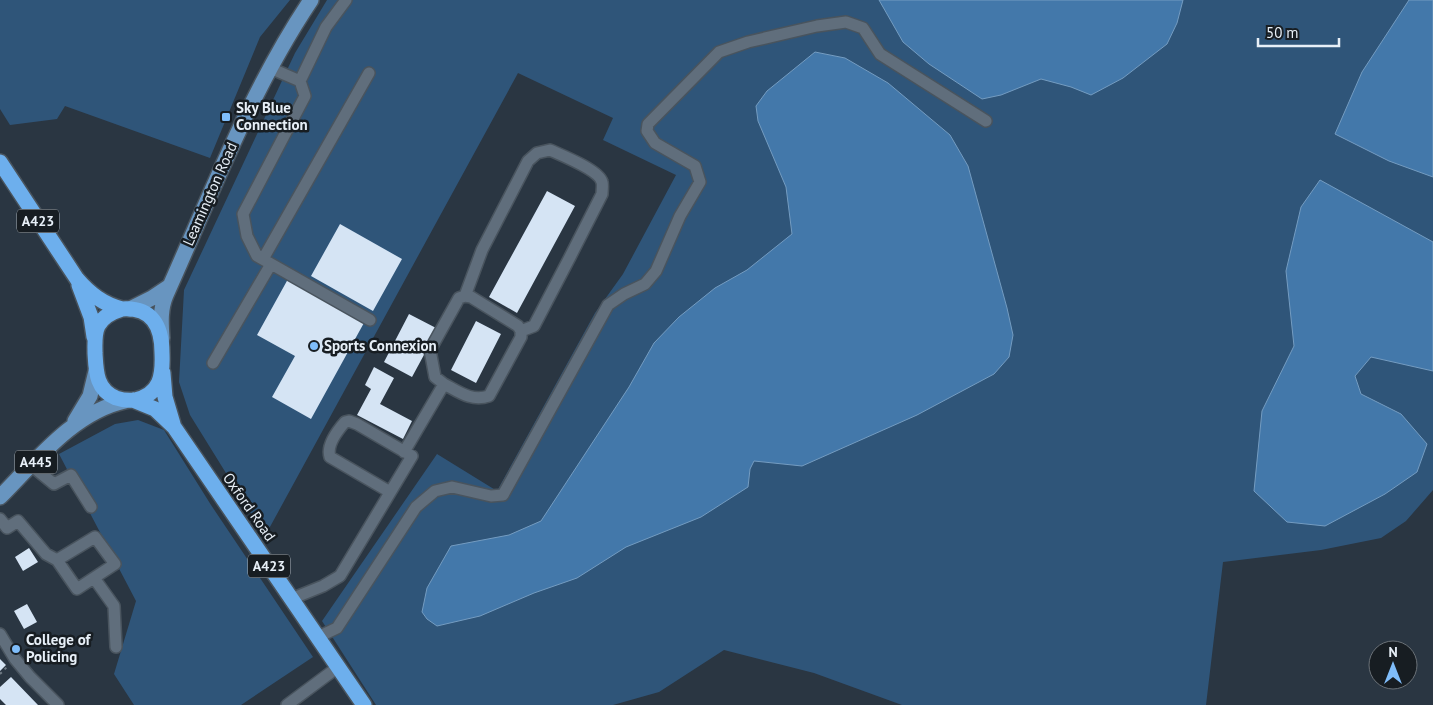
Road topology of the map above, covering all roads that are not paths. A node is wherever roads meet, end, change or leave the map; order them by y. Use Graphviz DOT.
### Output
graph roads {
  1 [pos="311,0"];
  2 [pos="346,0"];
  3 [pos="270,68"];
  4 [pos="369,73"];
  5 [pos="300,81"];
  6 [pos="986,122"];
  7 [pos="0,162"];
  8 [pos="267,262"];
  9 [pos="77,279"];
  10 [pos="170,285"];
  11 [pos="465,296"];
  12 [pos="126,309"];
  13 [pos="370,320"];
  14 [pos="521,331"];
  15 [pos="162,338"];
  16 [pos="94,343"];
  17 [pos="214,363"];
  18 [pos="96,371"];
  19 [pos="163,372"];
  20 [pos="444,384"];
  21 [pos="129,400"];
  22 [pos="72,426"];
  23 [pos="174,427"];
  24 [pos="408,454"];
  25 [pos="32,466"];
  26 [pos="390,492"];
  27 [pos="0,497"];
  28 [pos="91,507"];
  29 [pos="0,519"];
  30 [pos="57,560"];
  31 [pos="94,578"];
  32 [pos="291,598"];
  33 [pos="0,634"];
  34 [pos="318,637"];
  35 [pos="116,647"];
  36 [pos="338,667"];
  37 [pos="58,705"];
  38 [pos="287,705"];
  39 [pos="364,705"];
  1 -- 3 [label="main road, Leamington Road"];
  2 -- 5 [label="lane"];
  3 -- 5 [label="lane"];
  3 -- 10 [label="main road, Leamington Road"];
  4 -- 8 [label="lane"];
  5 -- 8 [label="lane"];
  6 -- 34 [label="lane"];
  7 -- 9 [label="highway, A423"];
  8 -- 13 [label="lane"];
  8 -- 17 [label="lane"];
  9 -- 12 [label="highway, A423"];
  9 -- 16 [label="highway, A423"];
  10 -- 12 [label="main road"];
  10 -- 15 [label="main road, Leamington Road"];
  11 -- 14 [label="lane"];
  11 -- 14 [label="lane"];
  11 -- 20 [label="lane"];
  12 -- 15 [label="highway"];
  12 -- 16 [label="highway"];
  14 -- 20 [label="lane"];
  15 -- 19 [label="highway"];
  16 -- 18 [label="highway"];
  18 -- 21 [label="highway"];
  18 -- 22 [label="main road, A445"];
  19 -- 21 [label="highway"];
  19 -- 23 [label="highway, Oxford Road / A423"];
  20 -- 24 [label="lane"];
  21 -- 22 [label="main road, A445"];
  21 -- 23 [label="highway, Oxford Road / A423"];
  22 -- 25 [label="main road, A445"];
  23 -- 32 [label="highway, Oxford Road / A423"];
  24 -- 26 [label="lane"];
  24 -- 26 [label="lane"];
  25 -- 27 [label="main road, A445"];
  25 -- 28 [label="lane"];
  26 -- 32 [label="lane"];
  29 -- 30 [label="lane"];
  30 -- 31 [label="lane"];
  30 -- 31 [label="lane"];
  31 -- 35 [label="lane"];
  32 -- 34 [label="highway, Oxford Road / A423"];
  33 -- 37 [label="lane"];
  34 -- 36 [label="highway, Oxford Road / A423"];
  36 -- 38 [label="lane"];
  36 -- 39 [label="highway, Oxford Road / A423"];
}
